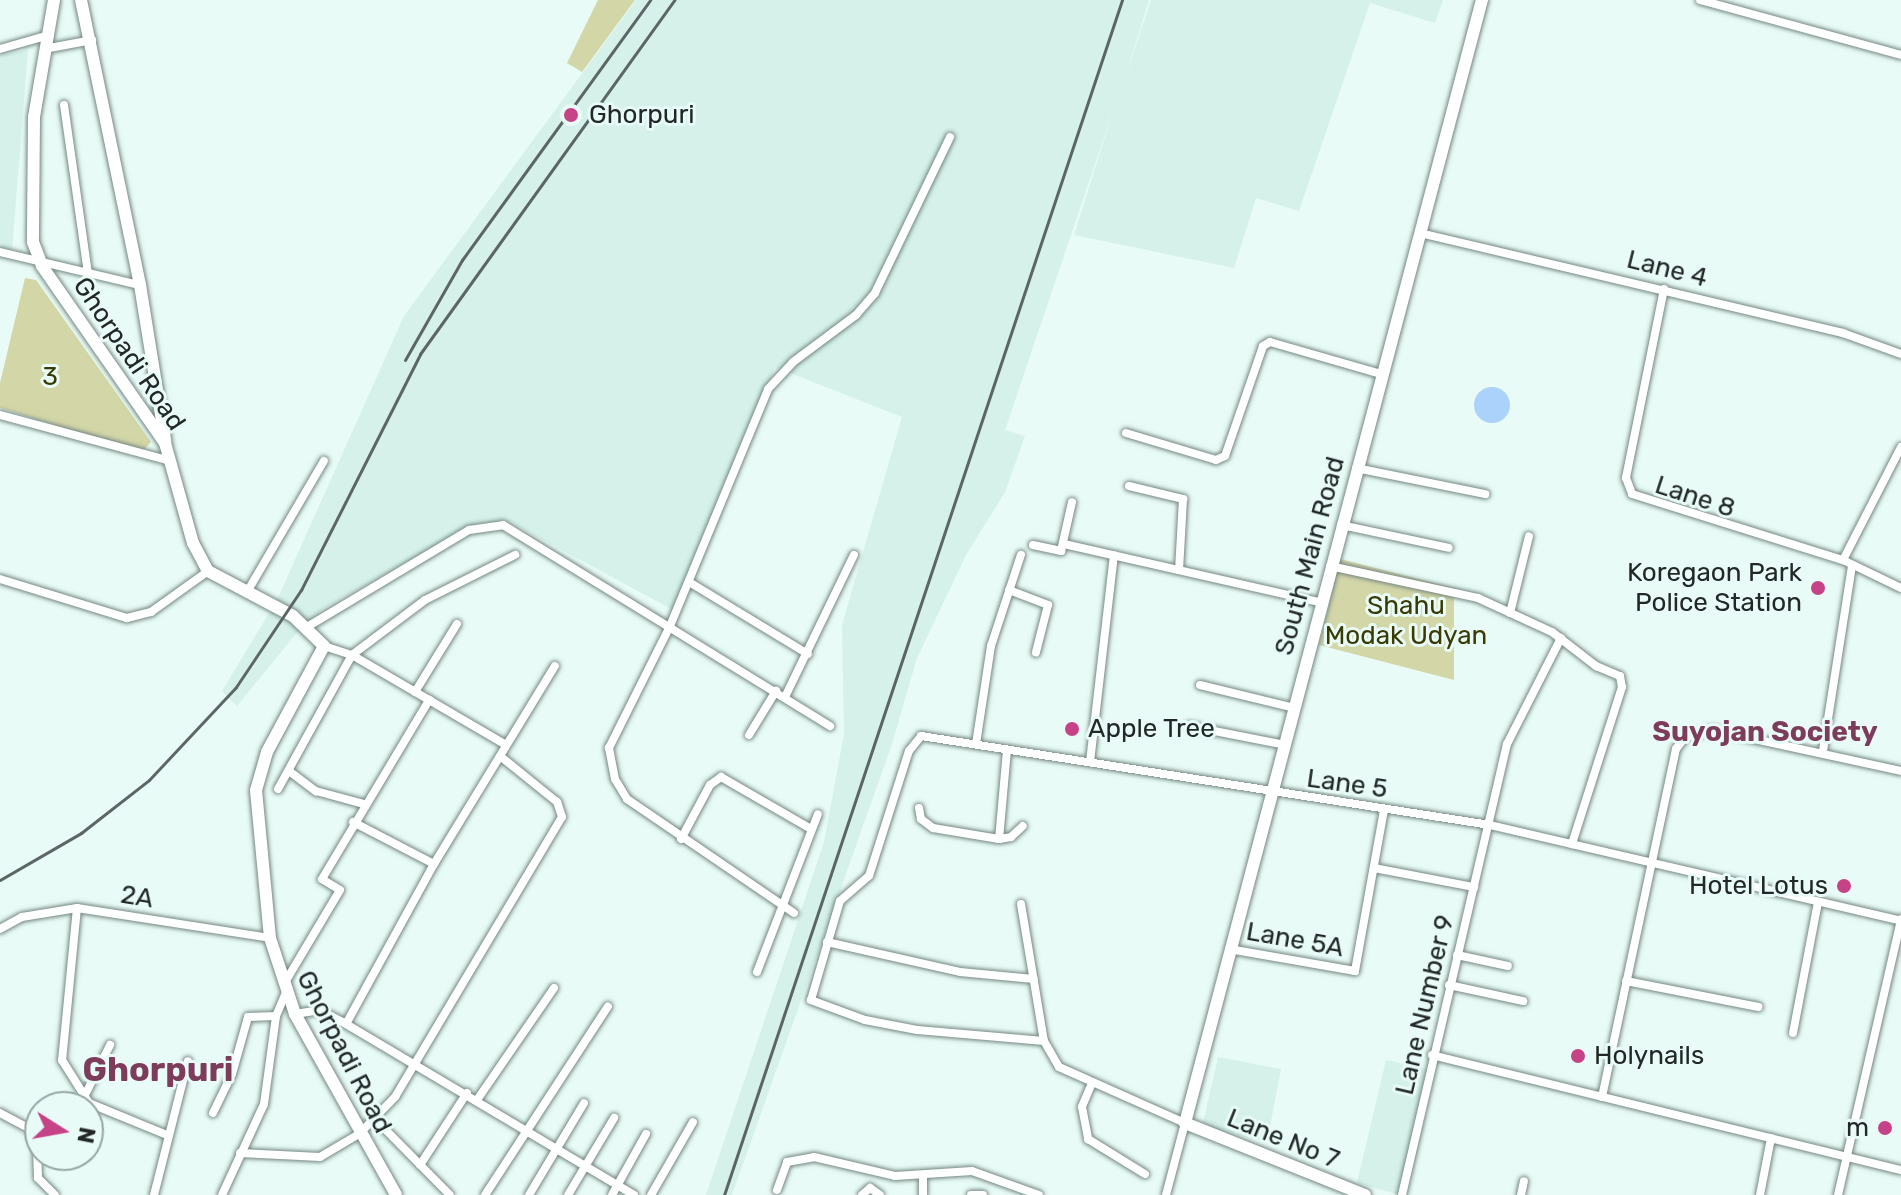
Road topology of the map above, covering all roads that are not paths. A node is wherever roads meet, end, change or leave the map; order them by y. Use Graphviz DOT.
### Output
graph roads {
  1 [pos="54,0"];
  2 [pos="81,0"];
  3 [pos="1482,0"];
  4 [pos="1700,0"];
  5 [pos="93,40"];
  6 [pos="45,42"];
  7 [pos="0,49"];
  8 [pos="1901,55"];
  9 [pos="64,105"];
  10 [pos="950,137"];
  11 [pos="1420,233"];
  12 [pos="0,252"];
  13 [pos="42,266"];
  14 [pos="88,274"];
  15 [pos="140,285"];
  16 [pos="1664,289"];
  17 [pos="1901,354"];
  18 [pos="1381,374"];
  19 [pos="0,415"];
  20 [pos="1126,433"];
  21 [pos="165,443"];
  22 [pos="1901,447"];
  23 [pos="171,461"];
  24 [pos="324,461"];
  25 [pos="1355,468"];
  26 [pos="1129,486"];
  27 [pos="1485,494"];
  28 [pos="1072,502"];
  29 [pos="1340,524"];
  30 [pos="1529,536"];
  31 [pos="1064,544"];
  32 [pos="1033,545"];
  33 [pos="1449,548"];
  34 [pos="515,555"];
  35 [pos="854,555"];
  36 [pos="1021,555"];
  37 [pos="1114,555"];
  38 [pos="1848,562"];
  39 [pos="1329,566"];
  40 [pos="1179,570"];
  41 [pos="208,571"];
  42 [pos="0,579"];
  43 [pos="689,582"];
  44 [pos="1901,588"];
  45 [pos="1009,590"];
  46 [pos="247,592"];
  47 [pos="1319,602"];
  48 [pos="1510,613"];
  49 [pos="457,624"];
  50 [pos="670,626"];
  51 [pos="307,627"];
  52 [pos="1561,638"];
  53 [pos="324,646"];
  54 [pos="1036,652"];
  55 [pos="808,654"];
  56 [pos="352,655"];
  57 [pos="555,666"];
  58 [pos="1200,685"];
  59 [pos="415,692"];
  60 [pos="780,694"];
  61 [pos="429,700"];
  62 [pos="1295,708"];
  63 [pos="830,726"];
  64 [pos="1189,726"];
  65 [pos="749,735"];
  66 [pos="976,744"];
  67 [pos="506,745"];
  68 [pos="1286,745"];
  69 [pos="1007,750"];
  70 [pos="1823,751"];
  71 [pos="500,756"];
  72 [pos="1090,762"];
  73 [pos="289,771"];
  74 [pos="1901,771"];
  75 [pos="278,789"];
  76 [pos="1275,794"];
  77 [pos="364,804"];
  78 [pos="919,808"];
  79 [pos="1384,810"];
  80 [pos="818,814"];
  81 [pos="353,822"];
  82 [pos="1490,825"];
  83 [pos="1023,826"];
  84 [pos="811,829"];
  85 [pos="681,839"];
  86 [pos="999,839"];
  87 [pos="1572,844"];
  88 [pos="1650,863"];
  89 [pos="434,864"];
  90 [pos="1374,868"];
  91 [pos="1474,887"];
  92 [pos="1818,902"];
  93 [pos="780,904"];
  94 [pos="1021,904"];
  95 [pos="77,908"];
  96 [pos="794,913"];
  97 [pos="1901,921"];
  98 [pos="1,932"];
  99 [pos="270,938"];
  100 [pos="827,942"];
  101 [pos="1228,949"];
  102 [pos="1457,955"];
  103 [pos="1508,966"];
  104 [pos="757,972"];
  105 [pos="1034,979"];
  106 [pos="1626,981"];
  107 [pos="1449,985"];
  108 [pos="285,988"];
  109 [pos="554,988"];
  110 [pos="1523,1001"];
  111 [pos="608,1006"];
  112 [pos="1758,1007"];
  113 [pos="295,1014"];
  114 [pos="276,1016"];
  115 [pos="346,1024"];
  116 [pos="1793,1033"];
  117 [pos="1044,1041"];
  118 [pos="110,1045"];
  119 [pos="1432,1055"];
  120 [pos="188,1061"];
  121 [pos="415,1064"];
  122 [pos="1092,1083"];
  123 [pos="84,1091"];
  124 [pos="87,1091"];
  125 [pos="467,1093"];
  126 [pos="1602,1097"];
  127 [pos="477,1100"];
  128 [pos="584,1103"];
  129 [pos="104,1111"];
  130 [pos="0,1113"];
  131 [pos="213,1113"];
  132 [pos="614,1118"];
  133 [pos="376,1120"];
  134 [pos="693,1122"];
  135 [pos="1185,1123"];
  136 [pos="527,1132"];
  137 [pos="359,1134"];
  138 [pos="646,1134"];
  139 [pos="167,1135"];
  140 [pos="1771,1138"];
  141 [pos="557,1149"];
  142 [pos="240,1153"];
  143 [pos="1847,1155"];
  144 [pos="420,1165"];
  145 [pos="586,1166"];
  146 [pos="1901,1170"];
  147 [pos="1145,1174"];
  148 [pos="923,1175"];
  149 [pos="1524,1181"];
  150 [pos="618,1185"];
  151 [pos="777,1190"];
  152 [pos="55,1195"];
  153 [pos="154,1195"];
  154 [pos="222,1195"];
  155 [pos="396,1195"];
  156 [pos="450,1195"];
  157 [pos="485,1195"];
  158 [pos="529,1195"];
  159 [pos="568,1195"];
  160 [pos="612,1195"];
  161 [pos="634,1195"];
  162 [pos="651,1195"];
  163 [pos="862,1195"];
  164 [pos="880,1195"];
  165 [pos="923,1195"];
  166 [pos="971,1195"];
  167 [pos="983,1195"];
  168 [pos="1039,1195"];
  169 [pos="1166,1195"];
  170 [pos="1365,1195"];
  171 [pos="1402,1195"];
  172 [pos="1521,1195"];
  173 [pos="1760,1195"];
  174 [pos="1838,1195"];
  1 -- 6 [label="main road, Ghorpadi Road"];
  2 -- 5 [label="main road"];
  3 -- 11 [label="main road, South Main Road"];
  4 -- 8 [label="street"];
  5 -- 6 [label="street"];
  5 -- 15 [label="main road"];
  6 -- 7 [label="street"];
  6 -- 13 [label="main road, Ghorpadi Road"];
  9 -- 14 [label="street"];
  10 -- 43 [label="street"];
  11 -- 16 [label="street, Lane 4"];
  11 -- 18 [label="main road, South Main Road"];
  12 -- 13 [label="street"];
  13 -- 14 [label="street"];
  13 -- 21 [label="main road, Ghorpadi Road"];
  14 -- 15 [label="street"];
  15 -- 21 [label="main road"];
  16 -- 17 [label="street, Lane 4"];
  16 -- 38 [label="street, Lane 8"];
  18 -- 20 [label="street"];
  18 -- 25 [label="main road, South Main Road"];
  19 -- 23 [label="street"];
  21 -- 23 [label="main road, Ghorpadi Road"];
  22 -- 38 [label="street"];
  23 -- 41 [label="main road, Ghorpadi Road"];
  24 -- 46 [label="street"];
  25 -- 27 [label="street"];
  25 -- 29 [label="main road, South Main Road"];
  26 -- 40 [label="street"];
  28 -- 31 [label="street"];
  29 -- 33 [label="street"];
  29 -- 39 [label="main road, South Main Road"];
  30 -- 48 [label="street"];
  31 -- 32 [label="street"];
  31 -- 37 [label="street"];
  34 -- 56 [label="street"];
  35 -- 55 [label="street"];
  36 -- 45 [label="street"];
  37 -- 40 [label="street"];
  37 -- 72 [label="street"];
  38 -- 44 [label="street, Lane 8"];
  38 -- 70 [label="street"];
  39 -- 47 [label="main road, South Main Road"];
  39 -- 48 [label="street"];
  40 -- 47 [label="street"];
  41 -- 42 [label="street"];
  41 -- 46 [label="main road"];
  43 -- 50 [label="street"];
  43 -- 55 [label="street"];
  45 -- 54 [label="street"];
  45 -- 66 [label="street"];
  46 -- 51 [label="main road"];
  47 -- 62 [label="main road, South Main Road"];
  48 -- 52 [label="street"];
  49 -- 59 [label="street"];
  50 -- 51 [label="street"];
  50 -- 60 [label="street"];
  50 -- 85 [label="street"];
  51 -- 53 [label="main road"];
  52 -- 82 [label="street, Lane Number 9"];
  52 -- 87 [label="street"];
  53 -- 56 [label="street"];
  53 -- 99 [label="main road, Ghorpadi Road"];
  55 -- 60 [label="street"];
  56 -- 59 [label="street"];
  56 -- 73 [label="street"];
  57 -- 67 [label="street"];
  58 -- 62 [label="street"];
  59 -- 61 [label="street"];
  60 -- 63 [label="street"];
  60 -- 65 [label="street"];
  61 -- 67 [label="street"];
  61 -- 77 [label="street"];
  62 -- 68 [label="main road, South Main Road"];
  64 -- 68 [label="street"];
  66 -- 69 [label="street, Lane 5"];
  66 -- 100 [label="street, Lane 5"];
  67 -- 71 [label="street"];
  68 -- 76 [label="main road, South Main Road"];
  69 -- 72 [label="street, Lane 5"];
  69 -- 86 [label="street"];
  70 -- 74 [label="street"];
  70 -- 88 [label="street"];
  71 -- 89 [label="street"];
  71 -- 121 [label="street"];
  72 -- 76 [label="street, Lane 5"];
  73 -- 75 [label="street"];
  73 -- 77 [label="street"];
  76 -- 79 [label="street, Lane 5"];
  76 -- 101 [label="main road, South Main Road"];
  77 -- 81 [label="street"];
  78 -- 86 [label="street"];
  79 -- 82 [label="street, Lane 5"];
  79 -- 90 [label="street"];
  80 -- 84 [label="street"];
  81 -- 89 [label="street"];
  81 -- 108 [label="street"];
  82 -- 87 [label="street, Lane 5"];
  82 -- 91 [label="street, Lane Number 9"];
  83 -- 86 [label="street"];
  84 -- 85 [label="street"];
  84 -- 93 [label="street"];
  85 -- 93 [label="street"];
  87 -- 88 [label="street, Lane 5"];
  88 -- 92 [label="street, Lane 5"];
  88 -- 106 [label="street"];
  89 -- 115 [label="street"];
  90 -- 91 [label="street"];
  90 -- 101 [label="street, Lane 5A"];
  91 -- 102 [label="street, Lane Number 9"];
  92 -- 97 [label="street, Lane 5"];
  92 -- 116 [label="street"];
  93 -- 96 [label="street"];
  93 -- 104 [label="street"];
  94 -- 105 [label="street"];
  95 -- 98 [label="street, 2A"];
  95 -- 99 [label="street, 2A"];
  95 -- 123 [label="street"];
  97 -- 143 [label="street"];
  99 -- 108 [label="main road, Ghorpadi Road"];
  100 -- 105 [label="street"];
  100 -- 117 [label="street"];
  101 -- 135 [label="main road, South Main Road"];
  102 -- 103 [label="street"];
  102 -- 107 [label="street, Lane Number 9"];
  105 -- 117 [label="street"];
  106 -- 112 [label="street"];
  106 -- 126 [label="street"];
  107 -- 110 [label="street"];
  107 -- 119 [label="street, Lane Number 9"];
  108 -- 113 [label="main road, Ghorpadi Road"];
  108 -- 114 [label="street"];
  109 -- 127 [label="street"];
  111 -- 136 [label="street"];
  113 -- 115 [label="street"];
  113 -- 137 [label="main road, Ghorpadi Road"];
  114 -- 131 [label="street"];
  114 -- 142 [label="street"];
  115 -- 121 [label="street"];
  117 -- 122 [label="street"];
  118 -- 124 [label="street"];
  119 -- 126 [label="street"];
  119 -- 171 [label="street, Lane Number 9"];
  120 -- 139 [label="street"];
  121 -- 125 [label="street"];
  121 -- 133 [label="street"];
  122 -- 135 [label="street"];
  122 -- 147 [label="street"];
  125 -- 127 [label="street"];
  125 -- 144 [label="street"];
  126 -- 140 [label="street"];
  127 -- 136 [label="street"];
  128 -- 141 [label="street"];
  129 -- 139 [label="street"];
  130 -- 152 [label="street"];
  132 -- 145 [label="street"];
  133 -- 137 [label="street"];
  133 -- 144 [label="street"];
  134 -- 162 [label="street"];
  135 -- 169 [label="street"];
  135 -- 170 [label="main road, Lane No 7"];
  136 -- 141 [label="street"];
  136 -- 157 [label="street"];
  137 -- 142 [label="street"];
  137 -- 155 [label="main road, Ghorpadi Road"];
  138 -- 150 [label="street"];
  139 -- 153 [label="street"];
  140 -- 143 [label="street"];
  140 -- 173 [label="street"];
  141 -- 145 [label="street"];
  141 -- 158 [label="street"];
  142 -- 154 [label="street"];
  143 -- 146 [label="street"];
  143 -- 174 [label="street"];
  144 -- 156 [label="street"];
  145 -- 150 [label="street"];
  145 -- 159 [label="street"];
  148 -- 151 [label="street"];
  148 -- 165 [label="street"];
  148 -- 168 [label="street"];
  149 -- 172 [label="street"];
  150 -- 160 [label="street"];
  150 -- 161 [label="street"];
  163 -- 164 [label="street"];
  166 -- 167 [label="street"];
}
